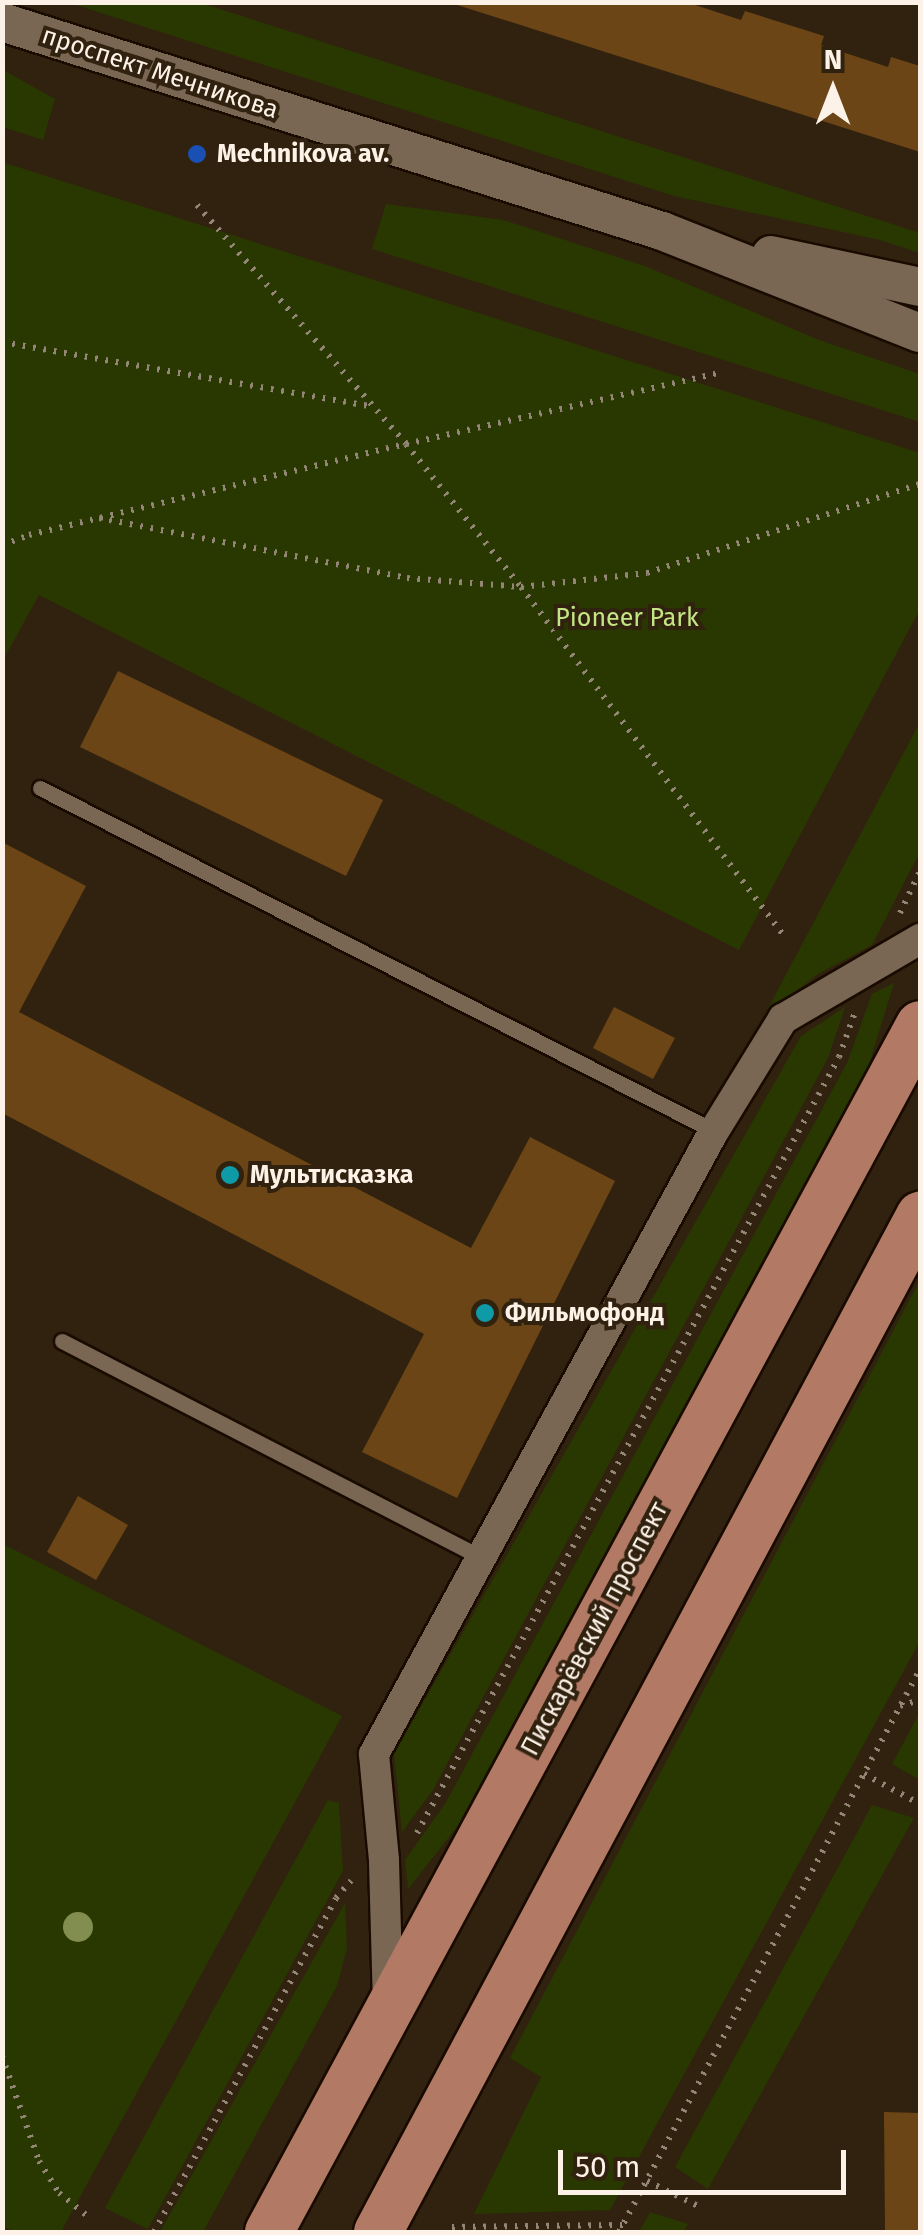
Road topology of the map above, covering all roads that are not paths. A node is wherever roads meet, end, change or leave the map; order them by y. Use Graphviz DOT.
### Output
graph roads {
  1 [pos="2,22"];
  2 [pos="662,231"];
  3 [pos="920,287"];
  4 [pos="920,333"];
  5 [pos="40,788"];
  6 [pos="920,939"];
  7 [pos="920,1026"];
  8 [pos="714,1132"];
  9 [pos="920,1216"];
  10 [pos="62,1341"];
  11 [pos="481,1557"];
  12 [pos="388,2011"];
  13 [pos="269,2232"];
  14 [pos="378,2232"];
  1 -- 2 [label="street, проспект Мечникова"];
  2 -- 3 [label="street, проспект Мечникова"];
  2 -- 4 [label="street, проспект Мечникова"];
  5 -- 8 [label="lane"];
  6 -- 8 [label="street"];
  7 -- 12 [label="main road, Пискарёвский проспект"];
  8 -- 11 [label="street"];
  9 -- 14 [label="main road"];
  10 -- 11 [label="lane"];
  11 -- 12 [label="street"];
  12 -- 13 [label="main road, Пискарёвский проспект"];
}
